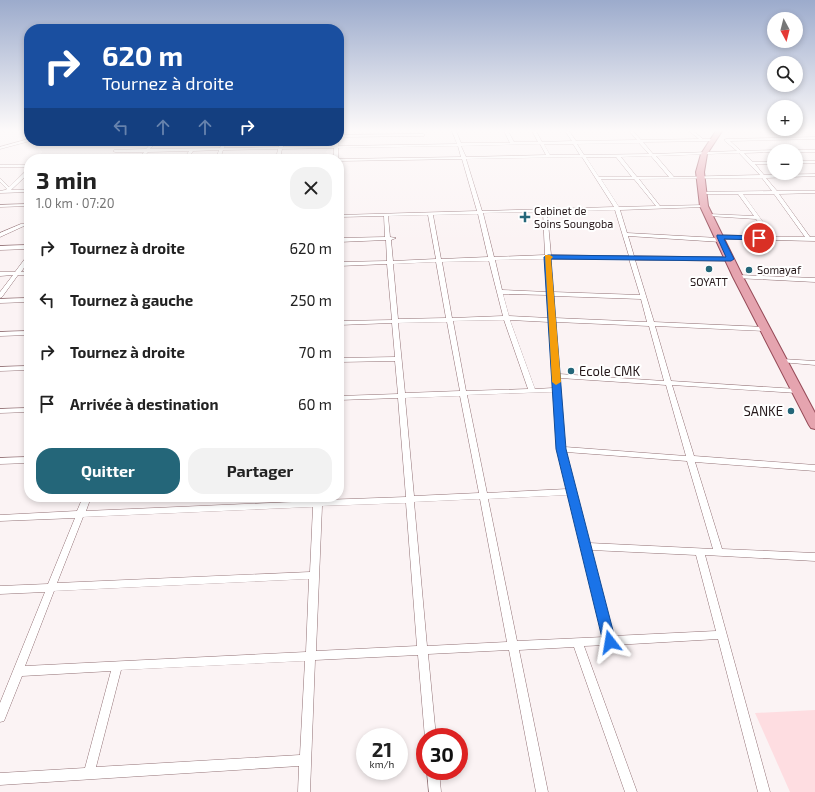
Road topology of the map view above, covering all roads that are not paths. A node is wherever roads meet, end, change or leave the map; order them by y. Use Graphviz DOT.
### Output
graph roads {
  1 [pos="467,168"];
  2 [pos="591,168"];
  3 [pos="628,168"];
  4 [pos="664,168"];
  5 [pos="701,168"];
  6 [pos="754,168"];
  7 [pos="815,175"];
  8 [pos="24,176"];
  9 [pos="762,177"];
  10 [pos="598,178"];
  11 [pos="636,178"];
  12 [pos="673,178"];
  13 [pos="701,178"];
  14 [pos="0,179"];
  15 [pos="8,190"];
  16 [pos="24,191"];
  17 [pos="0,192"];
  18 [pos="815,192"];
  19 [pos="702,193"];
  20 [pos="740,193"];
  21 [pos="775,193"];
  22 [pos="24,205"];
  23 [pos="0,206"];
  24 [pos="704,206"];
  25 [pos="659,207"];
  26 [pos="617,208"];
  27 [pos="544,210"];
  28 [pos="480,212"];
  29 [pos="430,214"];
  30 [pos="386,215"];
  31 [pos="709,215"];
  32 [pos="344,216"];
  33 [pos="758,218"];
  34 [pos="24,225"];
  35 [pos="624,234"];
  36 [pos="0,235"];
  37 [pos="720,238"];
  38 [pos="772,238"];
  39 [pos="390,239"];
  40 [pos="812,239"];
  41 [pos="344,240"];
  42 [pos="24,247"];
  43 [pos="0,248"];
  44 [pos="548,257"];
  45 [pos="632,258"];
  46 [pos="493,259"];
  47 [pos="731,259"];
  48 [pos="439,260"];
  49 [pos="390,262"];
  50 [pos="24,264"];
  51 [pos="344,264"];
  52 [pos="24,273"];
  53 [pos="0,274"];
  54 [pos="16,274"];
  55 [pos="738,277"];
  56 [pos="815,280"];
  57 [pos="500,292"];
  58 [pos="550,294"];
  59 [pos="0,296"];
  60 [pos="643,297"];
  61 [pos="24,300"];
  62 [pos="0,301"];
  63 [pos="506,318"];
  64 [pos="450,320"];
  65 [pos="552,320"];
  66 [pos="395,322"];
  67 [pos="344,323"];
  68 [pos="651,324"];
  69 [pos="766,329"];
  70 [pos="24,333"];
  71 [pos="0,334"];
  72 [pos="398,359"];
  73 [pos="344,360"];
  74 [pos="782,361"];
  75 [pos="815,363"];
  76 [pos="24,368"];
  77 [pos="0,369"];
  78 [pos="556,376"];
  79 [pos="668,383"];
  80 [pos="557,390"];
  81 [pos="532,391"];
  82 [pos="797,391"];
  83 [pos="464,394"];
  84 [pos="402,396"];
  85 [pos="344,398"];
  86 [pos="24,410"];
  87 [pos="0,411"];
  88 [pos="815,424"];
  89 [pos="561,449"];
  90 [pos="691,459"];
  91 [pos="24,460"];
  92 [pos="0,461"];
  93 [pos="815,468"];
  94 [pos="572,492"];
  95 [pos="483,496"];
  96 [pos="344,500"];
  97 [pos="410,500"];
  98 [pos="85,502"];
  99 [pos="286,502"];
  100 [pos="318,502"];
  101 [pos="80,515"];
  102 [pos="0,518"];
  103 [pos="585,546"];
  104 [pos="699,551"];
  105 [pos="718,552"];
  106 [pos="815,556"];
  107 [pos="315,575"];
  108 [pos="52,587"];
  109 [pos="0,590"];
  110 [pos="722,635"];
  111 [pos="610,642"];
  112 [pos="578,643"];
  113 [pos="513,646"];
  114 [pos="423,651"];
  115 [pos="310,657"];
  116 [pos="117,667"];
  117 [pos="18,672"];
  118 [pos="0,717"];
  119 [pos="429,728"];
  120 [pos="306,760"];
  121 [pos="89,773"];
  122 [pos="0,779"];
  123 [pos="434,780"];
  124 [pos="304,792"];
  125 [pos="435,792"];
  126 [pos="542,792"];
  127 [pos="631,792"];
  128 [pos="764,792"];
  1 -- 28 [label="street"];
  2 -- 10 [label="street"];
  3 -- 11 [label="street"];
  4 -- 12 [label="street"];
  5 -- 13 [label="main road"];
  6 -- 9 [label="street"];
  7 -- 9 [label="street"];
  8 -- 15 [label="street"];
  9 -- 13 [label="street"];
  9 -- 21 [label="street"];
  10 -- 11 [label="street"];
  10 -- 26 [label="street"];
  11 -- 12 [label="street"];
  11 -- 25 [label="street"];
  12 -- 13 [label="street"];
  13 -- 19 [label="main road"];
  14 -- 15 [label="street"];
  15 -- 16 [label="street"];
  15 -- 17 [label="street"];
  18 -- 21 [label="street"];
  19 -- 20 [label="street"];
  19 -- 24 [label="main road"];
  20 -- 21 [label="street"];
  20 -- 33 [label="street"];
  21 -- 40 [label="street"];
  22 -- 23 [label="street"];
  24 -- 25 [label="street"];
  24 -- 31 [label="main road"];
  25 -- 26 [label="street"];
  26 -- 27 [label="street"];
  26 -- 35 [label="street"];
  27 -- 28 [label="street"];
  27 -- 44 [label="street"];
  28 -- 29 [label="street"];
  28 -- 46 [label="street"];
  29 -- 30 [label="street"];
  29 -- 48 [label="street"];
  30 -- 32 [label="street"];
  30 -- 39 [label="street"];
  31 -- 33 [label="street"];
  31 -- 37 [label="main road"];
  33 -- 38 [label="street"];
  34 -- 36 [label="street"];
  35 -- 37 [label="street"];
  35 -- 45 [label="street"];
  37 -- 38 [label="street"];
  37 -- 47 [label="main road"];
  38 -- 40 [label="street"];
  39 -- 41 [label="street"];
  39 -- 49 [label="street"];
  42 -- 43 [label="street"];
  44 -- 45 [label="street"];
  44 -- 46 [label="street"];
  44 -- 58 [label="street"];
  45 -- 47 [label="street"];
  45 -- 60 [label="street"];
  46 -- 48 [label="street"];
  46 -- 57 [label="street"];
  47 -- 55 [label="main road"];
  48 -- 49 [label="street"];
  48 -- 64 [label="street"];
  49 -- 51 [label="street"];
  49 -- 66 [label="street"];
  50 -- 54 [label="street"];
  52 -- 54 [label="street"];
  53 -- 54 [label="street"];
  54 -- 59 [label="street"];
  55 -- 56 [label="street"];
  55 -- 69 [label="main road"];
  57 -- 58 [label="street"];
  57 -- 63 [label="street"];
  58 -- 60 [label="street"];
  58 -- 65 [label="street"];
  60 -- 68 [label="street"];
  61 -- 62 [label="street"];
  63 -- 64 [label="street"];
  63 -- 65 [label="street"];
  63 -- 81 [label="street"];
  64 -- 66 [label="street"];
  64 -- 83 [label="street"];
  65 -- 68 [label="street"];
  65 -- 78 [label="street"];
  66 -- 67 [label="street"];
  66 -- 72 [label="street"];
  68 -- 69 [label="street"];
  68 -- 79 [label="street"];
  69 -- 74 [label="main road"];
  70 -- 71 [label="street"];
  72 -- 73 [label="street"];
  72 -- 84 [label="street"];
  74 -- 75 [label="street"];
  74 -- 82 [label="main road"];
  76 -- 77 [label="street"];
  78 -- 79 [label="street"];
  78 -- 80 [label="street"];
  79 -- 82 [label="street"];
  79 -- 90 [label="street"];
  80 -- 81 [label="street"];
  80 -- 89 [label="street"];
  81 -- 83 [label="street"];
  82 -- 88 [label="main road"];
  83 -- 84 [label="street"];
  83 -- 95 [label="street"];
  84 -- 85 [label="street"];
  84 -- 97 [label="street"];
  86 -- 87 [label="street"];
  89 -- 90 [label="street"];
  89 -- 94 [label="street"];
  90 -- 93 [label="street"];
  90 -- 105 [label="street"];
  91 -- 92 [label="street"];
  94 -- 95 [label="street"];
  94 -- 103 [label="street"];
  95 -- 97 [label="street"];
  95 -- 113 [label="street"];
  96 -- 97 [label="street"];
  97 -- 114 [label="street"];
  98 -- 101 [label="street"];
  99 -- 101 [label="street"];
  100 -- 107 [label="street"];
  101 -- 102 [label="street"];
  101 -- 108 [label="street"];
  103 -- 104 [label="street"];
  103 -- 111 [label="street"];
  104 -- 105 [label="street"];
  104 -- 110 [label="street"];
  105 -- 106 [label="street"];
  107 -- 108 [label="street"];
  107 -- 115 [label="street"];
  108 -- 109 [label="street"];
  108 -- 117 [label="street"];
  110 -- 111 [label="street"];
  110 -- 128 [label="street"];
  111 -- 112 [label="street"];
  112 -- 113 [label="street"];
  112 -- 127 [label="street"];
  113 -- 114 [label="street"];
  113 -- 126 [label="street"];
  114 -- 115 [label="street"];
  114 -- 119 [label="street"];
  115 -- 116 [label="street"];
  115 -- 120 [label="street"];
  116 -- 117 [label="street"];
  116 -- 121 [label="street"];
  117 -- 118 [label="street"];
  120 -- 121 [label="street"];
  120 -- 124 [label="street"];
  121 -- 122 [label="street"];
  123 -- 125 [label="street"];
}
